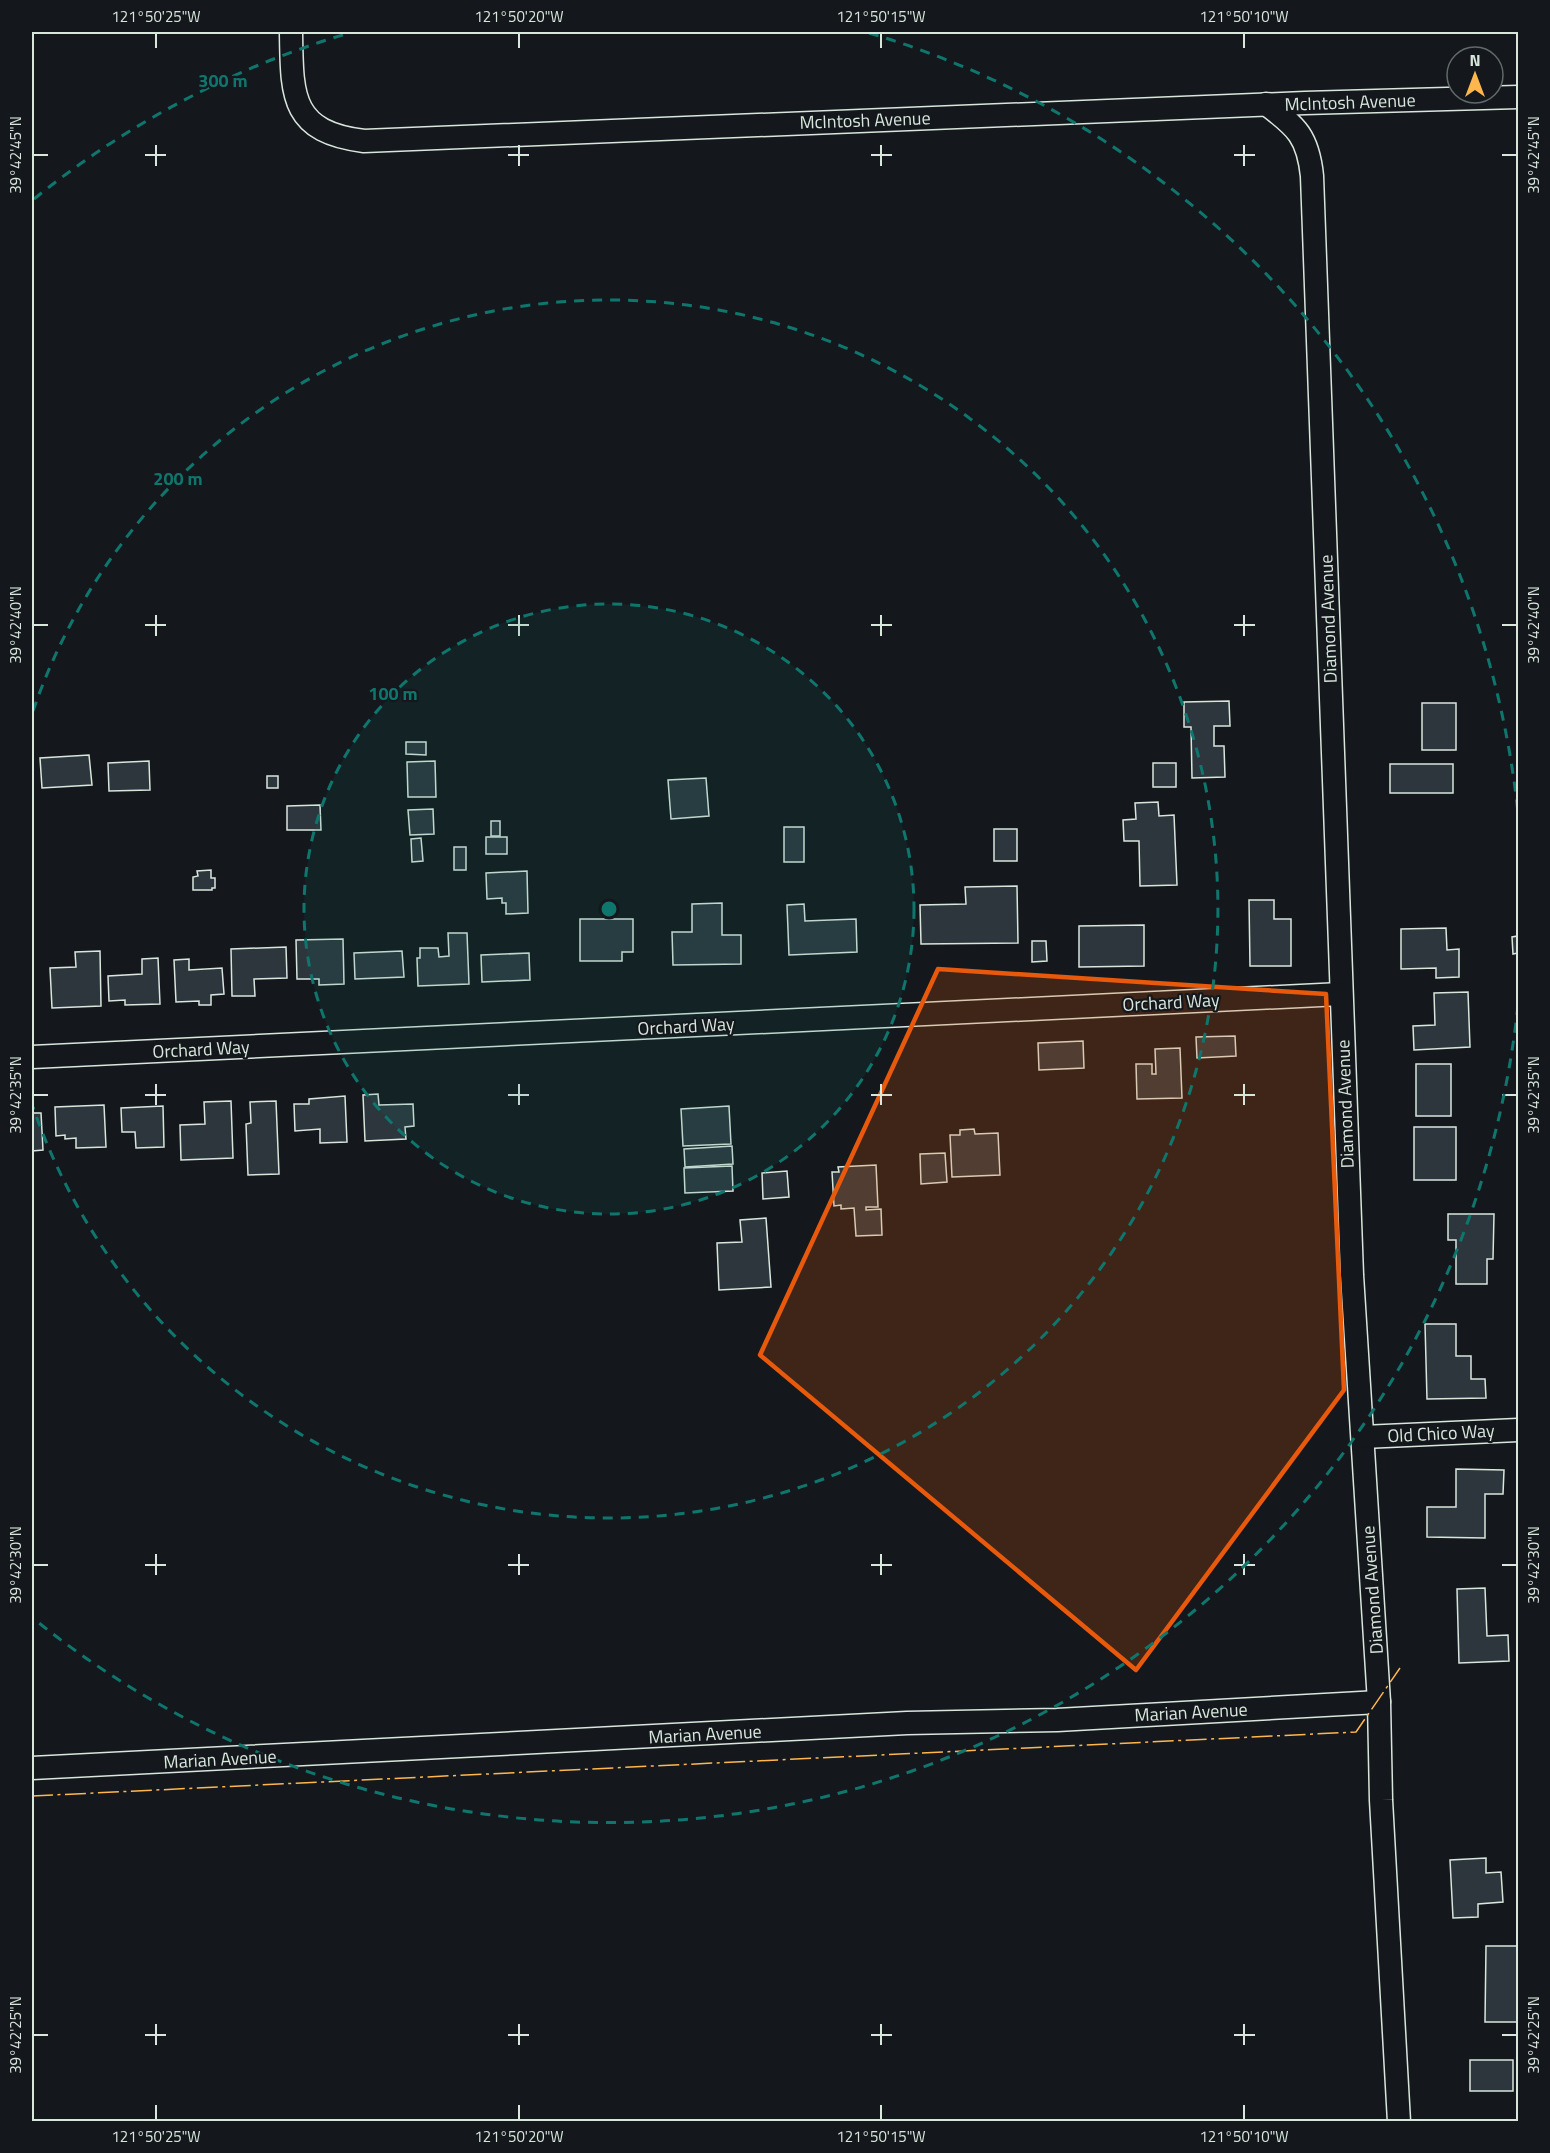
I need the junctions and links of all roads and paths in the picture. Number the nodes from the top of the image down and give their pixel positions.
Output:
1 (291, 32) edge
2 (1518, 97) edge
3 (1266, 104) junction
4 (1341, 994) junction
5 (32, 1057) edge
6 (1518, 1430) edge
7 (1363, 1437) junction
8 (1379, 1702) junction
9 (32, 1768) edge
10 (1399, 2121) edge

1 - 3 street, McIntosh Avenue
2 - 3 street, McIntosh Avenue
3 - 4 street, Diamond Avenue
4 - 5 street, Orchard Way
4 - 7 street, Diamond Avenue
6 - 7 street, Old Chico Way
7 - 8 street, Diamond Avenue
8 - 9 street, Marian Avenue
8 - 10 street, Diamond Avenue

